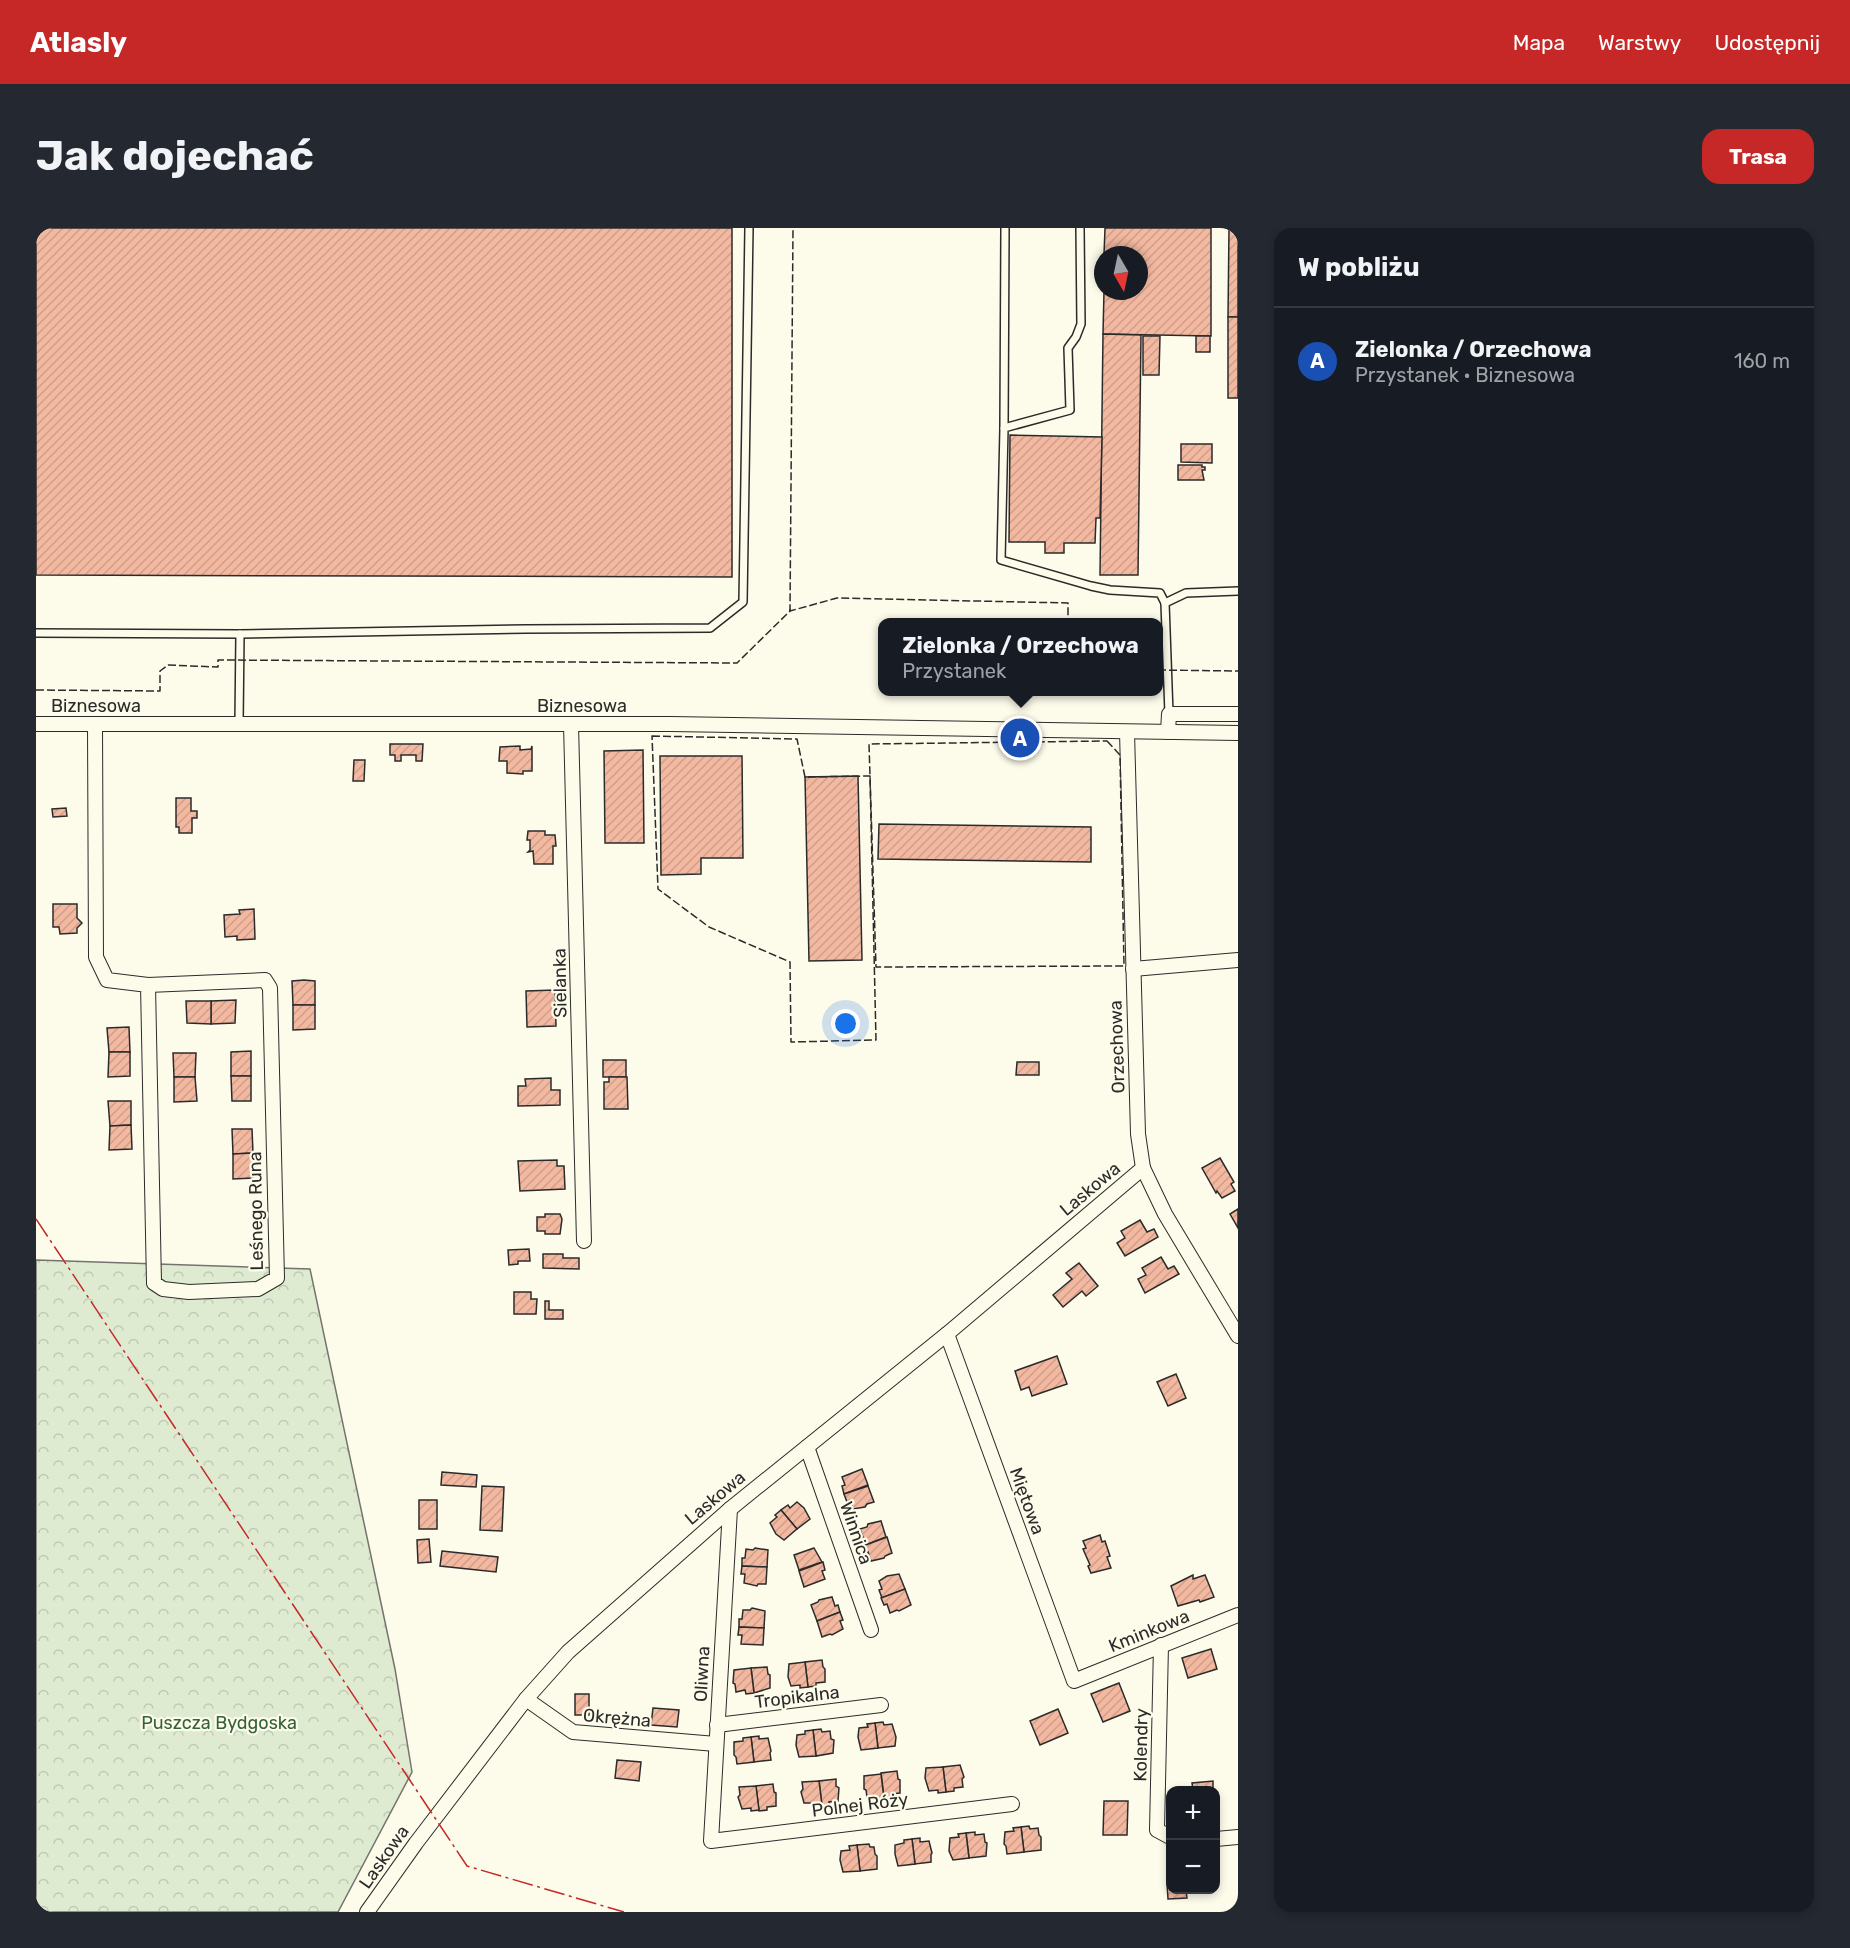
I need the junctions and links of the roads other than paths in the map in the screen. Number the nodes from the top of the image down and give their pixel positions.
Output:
1 (749, 228) edge
2 (1005, 228) edge
3 (1080, 228) edge
4 (1004, 428) junction
5 (1238, 591) edge
6 (1165, 603) junction
7 (36, 633) edge
8 (240, 634) junction
9 (1169, 714) junction
10 (1238, 714) edge
11 (239, 723) junction
12 (36, 724) edge
13 (571, 724) junction
14 (96, 725) junction
15 (1127, 732) junction
16 (1168, 732) junction
17 (1238, 733) edge
18 (1238, 960) edge
19 (1133, 969) junction
20 (148, 985) junction
21 (1143, 1168) junction
22 (584, 1241) dead end
23 (947, 1334) junction
24 (1238, 1336) edge
25 (807, 1447) junction
26 (730, 1509) junction
27 (1238, 1615) edge
28 (871, 1630) dead end
29 (1161, 1645) junction
30 (1074, 1681) joint
31 (526, 1700) junction
32 (881, 1705) dead end
33 (717, 1725) junction
34 (716, 1744) junction
35 (1012, 1804) dead end
36 (1166, 1835) edge
37 (1238, 1837) edge
38 (1220, 1839) edge
39 (711, 1841) joint
40 (367, 1912) edge

1 - 8 lane
2 - 4 lane
3 - 4 lane
4 - 6 lane
5 - 6 lane
6 - 9 lane
7 - 8 lane
8 - 11 lane
9 - 10 street
9 - 16 street
11 - 13 street, Biznesowa
11 - 14 street, Biznesowa
12 - 14 street, Biznesowa
13 - 15 street, Biznesowa
13 - 22 street, Sielanka
14 - 20 street, Leśnego Runa
15 - 16 street, Biznesowa
15 - 19 street, Orzechowa
16 - 17 street, Biznesowa
18 - 19 street
19 - 21 street, Orzechowa
20 - 20 street, Leśnego Runa
21 - 23 street, Laskowa
21 - 24 street, Orzechowa
23 - 25 street, Laskowa
23 - 30 street, Miętowa
25 - 26 street, Laskowa
25 - 28 street, Winnica
26 - 31 street, Laskowa
26 - 33 street, Oliwna
27 - 29 street, Kminkowa
29 - 30 street, Kminkowa
29 - 36 street, Kolendry
31 - 34 street, Okrężna
31 - 40 street, Laskowa
32 - 33 street, Tropikalna
33 - 34 street, Oliwna
34 - 39 street, Oliwna
35 - 39 street, Polnej Róży
37 - 38 street

